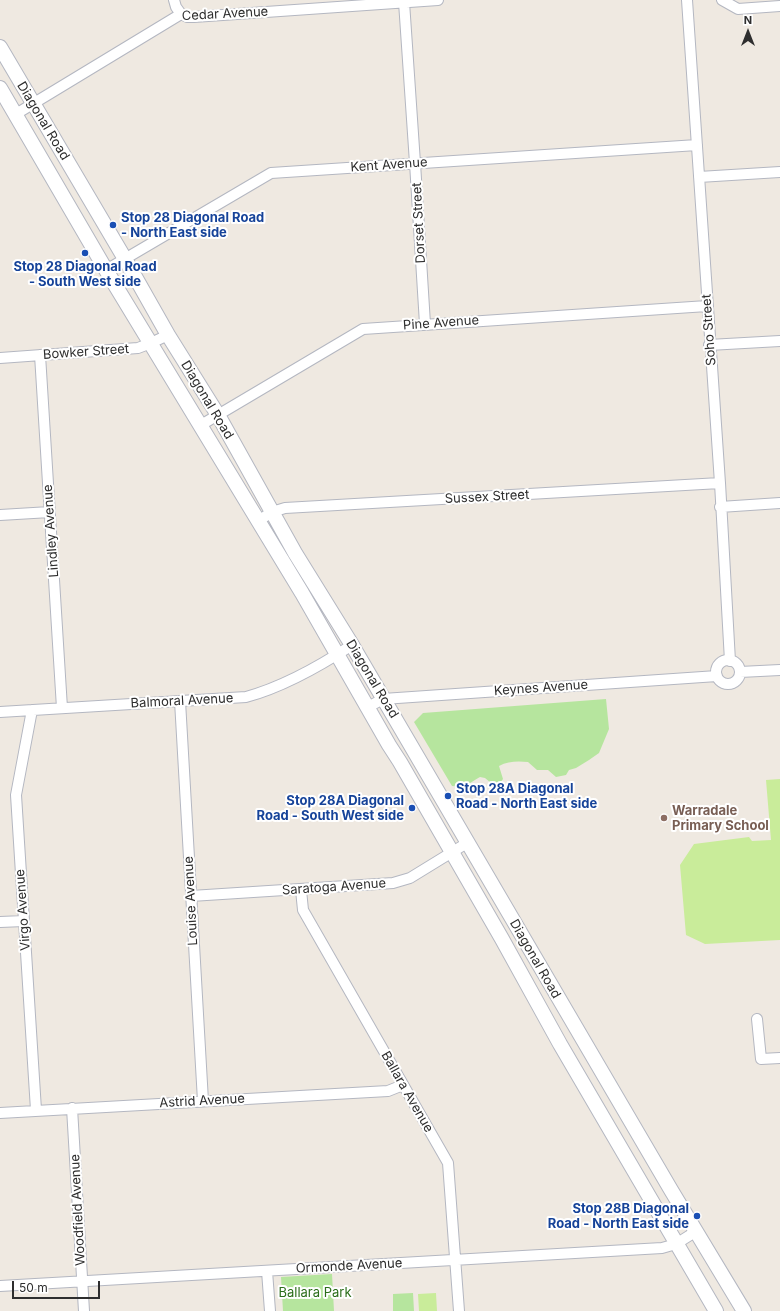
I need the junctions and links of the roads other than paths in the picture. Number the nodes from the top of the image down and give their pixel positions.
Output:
1 (174, 0) edge
2 (438, 0) edge
3 (687, 0) edge
4 (722, 0) edge
5 (404, 2) junction
6 (780, 6) edge
7 (181, 14) junction
8 (0, 47) edge
9 (0, 88) edge
10 (33, 104) junction
11 (16, 114) junction
12 (697, 145) junction
13 (415, 163) junction
14 (780, 172) edge
15 (699, 177) junction
16 (125, 259) junction
17 (106, 270) junction
18 (707, 306) junction
19 (425, 324) junction
20 (168, 335) junction
21 (780, 341) edge
22 (151, 343) junction
23 (709, 345) junction
24 (40, 355) junction
25 (0, 358) edge
26 (218, 415) junction
27 (201, 425) junction
28 (720, 483) junction
29 (780, 503) edge
30 (720, 507) junction
31 (50, 512) junction
32 (272, 512) junction
33 (0, 515) edge
34 (258, 521) junction
35 (352, 645) junction
36 (337, 655) junction
37 (730, 661) junction
38 (780, 670) edge
39 (740, 672) junction
40 (717, 676) junction
41 (384, 699) junction
42 (180, 701) junction
43 (368, 707) junction
44 (62, 708) junction
45 (32, 710) junction
46 (0, 712) edge
47 (467, 843) junction
48 (453, 853) junction
49 (301, 890) junction
50 (191, 896) junction
51 (24, 921) junction
52 (0, 922) edge
53 (757, 1019) dead end
54 (579, 1034) junction
55 (560, 1044) junction
56 (780, 1058) edge
57 (404, 1085) junction
58 (203, 1101) junction
59 (72, 1108) junction
60 (36, 1110) junction
61 (0, 1112) edge
62 (695, 1232) junction
63 (676, 1244) junction
64 (456, 1260) junction
65 (267, 1271) junction
66 (82, 1281) junction
67 (0, 1286) edge
68 (84, 1311) edge
69 (270, 1311) edge
70 (459, 1311) edge
71 (716, 1311) edge
72 (744, 1311) edge

1 - 7 street
2 - 5 street, Cedar Avenue
3 - 12 street, Soho Street
4 - 6 street
5 - 7 street, Cedar Avenue
5 - 13 street, Dorset Street
7 - 10 street, Cedar Avenue
8 - 10 main road, Diagonal Road
9 - 11 main road, Diagonal Road
10 - 11 street, Cedar Avenue
10 - 16 main road, Diagonal Road
11 - 17 main road, Diagonal Road
12 - 13 street, Kent Avenue
12 - 15 street, Soho Street
13 - 16 street, Kent Avenue
13 - 19 street, Dorset Street
14 - 15 street
15 - 18 street, Soho Street
16 - 17 street, Kent Avenue
16 - 20 main road, Diagonal Road
17 - 22 main road, Diagonal Road
18 - 19 street, Pine Avenue
18 - 23 street, Soho Street
19 - 26 street, Pine Avenue
20 - 22 street, Bowker Street
20 - 26 main road, Diagonal Road
21 - 23 street
22 - 24 street, Bowker Street
22 - 27 main road, Diagonal Road
23 - 28 street, Soho Street
24 - 25 street, Bowker Street
24 - 31 street, Lindley Avenue
26 - 27 street, Pine Avenue
26 - 32 main road, Diagonal Road
27 - 34 main road, Diagonal Road
28 - 30 street, Soho Street
28 - 32 street, Sussex Street
29 - 30 street
30 - 37 street, Soho Street
31 - 33 street
31 - 44 street, Lindley Avenue
32 - 34 street, Sussex Street
32 - 35 main road, Diagonal Road
34 - 36 main road, Diagonal Road
35 - 36 street, Balmoral Avenue
35 - 41 main road, Diagonal Road
36 - 42 street, Balmoral Avenue
36 - 43 main road, Diagonal Road
37 - 39 street
37 - 40 street
38 - 39 street
39 - 40 street
40 - 41 street, Keynes Avenue
41 - 43 street, Keynes Avenue
41 - 47 main road, Diagonal Road
42 - 44 street, Balmoral Avenue
42 - 50 street, Louise Avenue
43 - 48 main road, Diagonal Road
44 - 45 street, Balmoral Avenue
45 - 46 street, Balmoral Avenue
45 - 51 street, Virgo Avenue
47 - 48 street, Saratoga Avenue
47 - 54 main road, Diagonal Road
48 - 49 street, Saratoga Avenue
48 - 55 main road, Diagonal Road
49 - 50 street, Saratoga Avenue
49 - 57 street, Ballara Avenue
50 - 58 street, Louise Avenue
51 - 52 street
51 - 60 street, Virgo Avenue
53 - 56 street
54 - 55 main road
54 - 62 main road, Diagonal Road
55 - 63 main road, Diagonal Road
57 - 58 street, Astrid Avenue
57 - 64 street, Ballara Avenue
58 - 59 street, Astrid Avenue
59 - 60 street, Astrid Avenue
59 - 66 street, Woodfield Avenue
60 - 61 street, Astrid Avenue
62 - 63 street, Ormonde Avenue
62 - 72 main road, Diagonal Road
63 - 64 street, Ormonde Avenue
63 - 71 main road, Diagonal Road
64 - 65 street, Ormonde Avenue
64 - 70 street, Ballara Avenue
65 - 66 street, Ormonde Avenue
65 - 69 street
66 - 67 street, Ormonde Avenue
66 - 68 street, Woodfield Avenue

